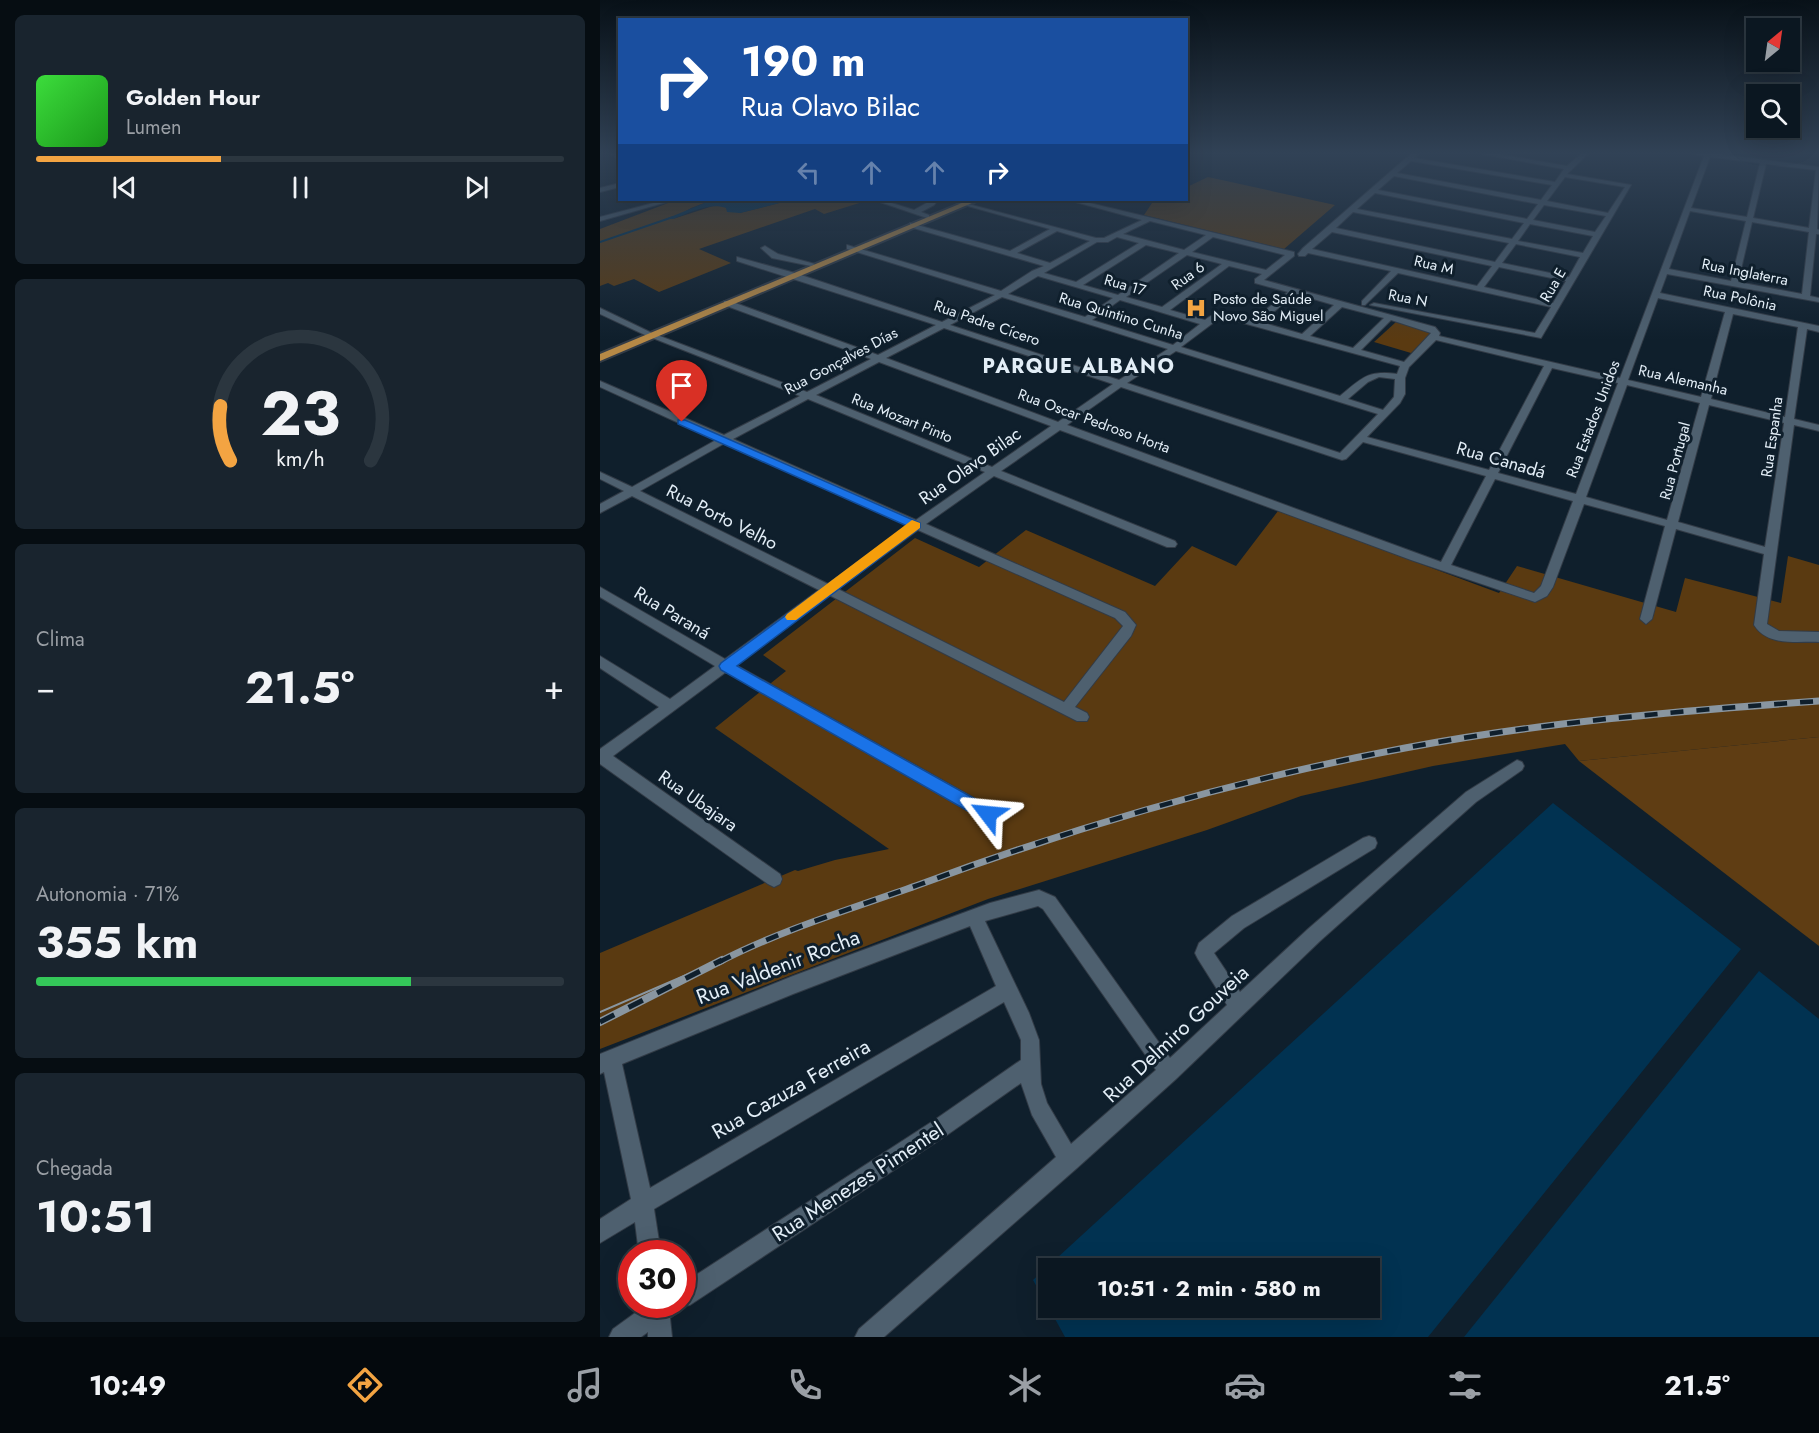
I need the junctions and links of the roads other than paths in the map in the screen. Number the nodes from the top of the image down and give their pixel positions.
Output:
1 (922, 214) edge
2 (931, 214) edge
3 (936, 214) edge
4 (1006, 214) edge
5 (1130, 214) edge
6 (1347, 214) edge
7 (1374, 214) edge
8 (1494, 214) edge
9 (1533, 214) edge
10 (1606, 214) edge
11 (1686, 214) edge
12 (1718, 214) edge
13 (1752, 214) edge
14 (1817, 214) edge
15 (1609, 215) joint
16 (927, 216) junction
17 (1149, 219) junction
18 (1750, 220) junction
19 (1528, 221) junction
20 (913, 225) junction
21 (1056, 229) junction
22 (1330, 229) junction
23 (1816, 231) edge
24 (1117, 235) junction
25 (1211, 235) junction
26 (1597, 235) junction
27 (1096, 240) junction
28 (1145, 242) junction
29 (1514, 242) junction
30 (765, 248) dead end
31 (853, 248) junction
32 (1306, 250) junction
33 (1186, 252) junction
34 (1010, 254) junction
35 (1585, 256) junction
36 (740, 259) dead end
37 (1228, 263) junction
38 (811, 264) junction
39 (1497, 264) junction
40 (1048, 265) junction
41 (1396, 270) junction
42 (1665, 271) junction
43 (1035, 273) junction
44 (790, 275) junction
45 (1270, 276) junction
46 (1572, 280) junction
47 (1734, 284) junction
48 (1077, 285) junction
49 (1479, 289) junction
50 (1293, 291) junction
51 (1002, 294) junction
52 (1656, 295) junction
53 (1119, 298) junction
54 (1806, 298) junction
55 (1819, 300) edge
56 (727, 303) junction
57 (1365, 303) junction
58 (1340, 304) junction
59 (1556, 306) junction
60 (600, 310) edge
61 (1164, 310) junction
62 (1730, 310) junction
63 (1389, 318) junction
64 (1086, 320) junction
65 (1207, 323) junction
66 (1255, 323) junction
67 (943, 324) junction
68 (1803, 325) junction
69 (1819, 328) edge
70 (650, 334) junction
71 (1435, 335) junction
72 (1305, 336) junction
73 (1538, 336) joint
74 (1176, 347) junction
75 (1355, 351) junction
76 (600, 356) edge
77 (876, 359) junction
78 (1549, 364) junction
79 (1406, 365) junction
80 (1400, 377) junction
81 (1623, 382) junction
82 (600, 384) edge
83 (1119, 384) junction
84 (809, 396) junction
85 (1342, 399) junction
86 (1706, 401) junction
87 (1384, 413) junction
88 (1790, 421) junction
89 (1060, 425) junction
90 (1819, 428) edge
91 (1360, 438) junction
92 (723, 440) junction
93 (993, 471) junction
94 (1492, 474) junction
95 (600, 475) edge
96 (631, 491) junction
97 (1579, 499) junction
98 (600, 509) edge
99 (1673, 525) junction
100 (915, 526) junction
101 (1171, 544) dead end
102 (1771, 552) junction
103 (1415, 557) joint
104 (1444, 567) junction
105 (827, 590) junction
106 (600, 591) edge
107 (1646, 619) dead end
108 (1819, 637) edge
109 (600, 661) edge
110 (726, 666) junction
111 (671, 707) junction
112 (1066, 709) junction
113 (1082, 717) dead end
114 (601, 756) edge
115 (1517, 766) dead end
116 (988, 814) dead end
117 (1369, 843) dead end
118 (774, 879) dead end
119 (975, 918) junction
120 (1007, 990) junction
121 (1239, 1007) junction
122 (606, 1062) edge
123 (1030, 1065) junction
124 (1169, 1072) junction
125 (1070, 1161) junction
126 (643, 1204) junction
127 (600, 1232) edge
128 (648, 1240) edge
129 (696, 1288) edge
130 (646, 1318) edge
131 (661, 1318) edge
132 (875, 1335) edge
133 (621, 1337) edge
134 (660, 1337) edge

1 - 16 street
2 - 16 main road
3 - 20 main road
4 - 21 street
5 - 17 street
6 - 22 street
7 - 29 street
8 - 19 street
9 - 19 street
10 - 15 street
11 - 42 street, Rua Estados Unidos
12 - 18 street
13 - 18 street
14 - 23 street
15 - 26 street, Rua E
16 - 31 main road
17 - 24 street
17 - 25 street
18 - 23 street
18 - 47 street
19 - 26 street
19 - 29 street
20 - 31 main road
20 - 34 street
21 - 27 street
21 - 34 street
22 - 32 street
22 - 39 street
23 - 54 street
24 - 27 street
24 - 28 street, Rua N
25 - 33 street
25 - 45 street
26 - 35 street, Rua E
27 - 40 street, Rua Gonçalves Días
28 - 33 street, Rua N
28 - 48 street
29 - 35 street
29 - 39 street
30 - 38 street
31 - 38 main road
31 - 44 main road
31 - 51 street, Rua Quintino Cunha
32 - 41 street, Rua M
32 - 45 street
33 - 37 street, Rua N
33 - 53 street
34 - 40 street
35 - 46 street, Rua E
36 - 44 street, Rua Padre Cícero
37 - 45 street, Rua N
37 - 61 street, Rua 6
38 - 44 main road
39 - 46 street
39 - 49 street
40 - 43 street, Rua Gonçalves Días
41 - 49 street, Rua M
41 - 57 street
42 - 47 street, Rua Inglaterra
42 - 52 street, Rua Estados Unidos
43 - 48 street, Rua 17
43 - 51 street, Rua Gonçalves Días
44 - 56 main road
44 - 67 street, Rua Padre Cícero
44 - 70 main road
45 - 50 street, Rua Alemanha
45 - 57 street, Rua N
46 - 59 street, Rua E
47 - 54 street, Rua Inglaterra
48 - 53 street, Rua 17
49 - 59 street, Rua M
50 - 58 street, Rua Alemanha
50 - 66 street
51 - 64 street, Rua Quintino Cunha
51 - 67 street, Rua Gonçalves Días
52 - 62 street, Rua Polônia
52 - 81 street, Rua Estados Unidos
53 - 61 street, Rua 17
53 - 64 street
54 - 55 street, Rua Inglaterra
56 - 70 main road
56 - 77 street, Rua Oscar Pedroso Horta
57 - 73 street, Rua N
58 - 63 street, Rua Alemanha
58 - 72 street
59 - 73 street, Rua E
60 - 70 street, Rua Mozart Pinto
61 - 65 street, Rua 17
62 - 68 street, Rua Polônia
62 - 86 street, Rua Portugal
63 - 71 street, Rua Alemanha
63 - 75 street
64 - 74 street, Rua Quintino Cunha
65 - 66 street, Rua Olavo Bilac
65 - 74 street, Rua Olavo Bilac
66 - 72 street
67 - 77 street, Rua Gonçalves Días
67 - 83 street, Rua Padre Cícero
68 - 69 street, Rua Polônia
68 - 88 street, Rua Espanha
70 - 76 main road
70 - 84 street, Rua Mozart Pinto
71 - 78 street, Rua Alemanha
71 - 79 street
72 - 75 street
74 - 83 street, Rua Olavo Bilac
74 - 85 street, Rua Quintino Cunha
75 - 79 street
77 - 84 street, Rua Gonçalves Días
77 - 89 street, Rua Oscar Pedroso Horta
78 - 81 street, Rua Alemanha
78 - 94 street
79 - 80 street
80 - 85 street
80 - 87 street
81 - 86 street, Rua Alemanha
81 - 97 street, Rua Estados Unidos
82 - 92 street
83 - 89 street, Rua Olavo Bilac
83 - 91 street, Rua Padre Cícero
84 - 92 street, Rua Gonçalves Días
84 - 93 street, Rua Mozart Pinto
85 - 87 street, Rua Quintino Cunha
86 - 88 street, Rua Alemanha
86 - 99 street, Rua Portugal
87 - 91 street
88 - 90 street, Rua Alemanha
88 - 102 street, Rua Espanha
89 - 93 street, Rua Olavo Bilac
89 - 103 street, Rua Oscar Pedroso Horta
91 - 94 street, Rua Canadá
92 - 96 street, Rua Gonçalves Días
92 - 100 street
93 - 100 street, Rua Olavo Bilac
93 - 101 street, Rua Mozart Pinto
94 - 97 street, Rua Canadá
94 - 104 street
95 - 96 street, Rua Porto Velho
96 - 98 street, Rua Gonçalves Días
96 - 105 street, Rua Porto Velho
97 - 99 street, Rua Canadá
97 - 104 street, Rua Estados Unidos
99 - 102 street, Rua Canadá
99 - 107 street, Rua Portugal
100 - 105 street, Rua Olavo Bilac
100 - 112 street
102 - 108 street, Rua Espanha
103 - 104 street, Rua Estados Unidos
105 - 110 street, Rua Olavo Bilac
105 - 112 street, Rua Porto Velho
106 - 110 street, Rua Paraná
109 - 111 street
110 - 111 street, Rua Olavo Bilac
110 - 116 street, Rua Paraná
111 - 114 street, Rua Olavo Bilac
112 - 113 street, Rua Porto Velho
114 - 118 street, Rua Ubajara
115 - 121 street, Rua Delmiro Gouveia
117 - 121 street
119 - 120 street
119 - 122 street, Rua Valdenir Rocha
119 - 124 street, Rua Valdenir Rocha
120 - 123 street
120 - 126 street, Rua Cazuza Ferreira
121 - 124 street, Rua Delmiro Gouveia
122 - 126 street
123 - 125 street
123 - 129 street, Rua Menezes Pimentel
124 - 125 street, Rua Delmiro Gouveia
125 - 132 street, Rua Delmiro Gouveia
126 - 127 street, Rua Cazuza Ferreira
126 - 128 street
130 - 133 street
131 - 134 street

